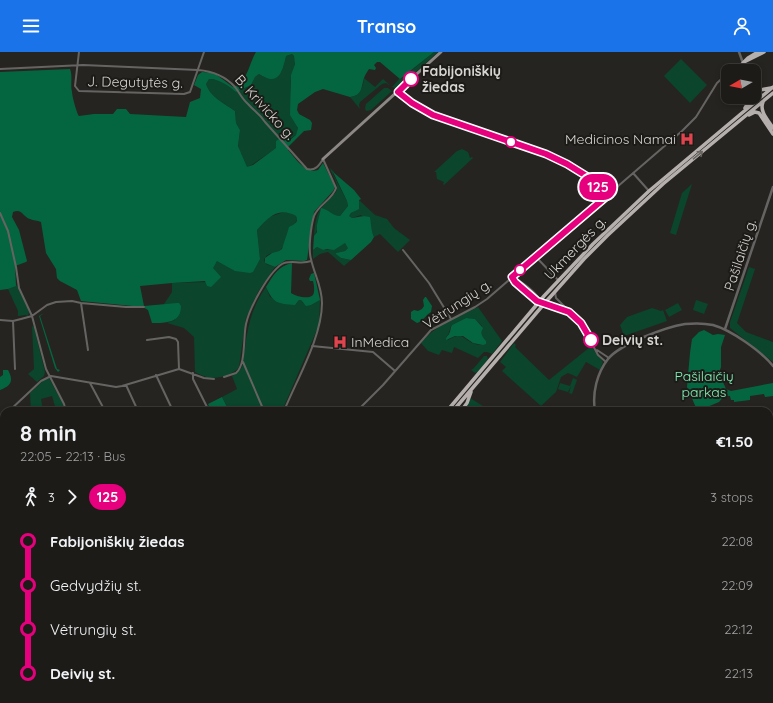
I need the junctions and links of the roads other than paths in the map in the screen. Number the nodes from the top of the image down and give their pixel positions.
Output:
1 (79, 52) edge
2 (204, 52) edge
3 (441, 52) edge
4 (739, 52) edge
5 (758, 52) edge
6 (764, 52) edge
7 (743, 63) junction
8 (76, 65) junction
9 (0, 69) edge
10 (198, 70) junction
11 (721, 79) edge
12 (773, 87) edge
13 (761, 90) edge
14 (398, 92) junction
15 (773, 93) edge
16 (763, 101) junction
17 (747, 104) edge
18 (741, 113) junction
19 (743, 118) junction
20 (773, 128) edge
21 (773, 134) edge
22 (323, 159) junction
23 (633, 173) junction
24 (773, 187) edge
25 (649, 191) junction
26 (607, 196) junction
27 (635, 207) junction
28 (0, 213) edge
29 (403, 250) dead end
30 (536, 257) junction
31 (311, 261) junction
32 (512, 277) junction
33 (558, 280) junction
34 (558, 288) junction
35 (81, 303) junction
36 (542, 303) junction
37 (144, 307) dead end
38 (569, 312) junction
39 (32, 316) junction
40 (451, 319) junction
41 (0, 320) edge
42 (14, 321) junction
43 (725, 329) junction
44 (147, 340) dead end
45 (312, 346) junction
46 (596, 349) junction
47 (88, 350) dead end
48 (609, 358) junction
49 (243, 362) junction
50 (606, 362) junction
51 (773, 366) edge
52 (15, 369) dead end
53 (179, 369) junction
54 (395, 371) junction
55 (193, 373) junction
56 (156, 375) junction
57 (50, 376) junction
58 (224, 377) dead end
59 (214, 379) dead end
60 (90, 383) junction
61 (126, 385) junction
62 (473, 388) junction
63 (13, 407) edge
64 (64, 407) edge
65 (103, 407) edge
66 (136, 407) edge
67 (171, 407) edge
68 (207, 407) edge
69 (262, 407) edge
70 (286, 407) edge
71 (361, 407) edge
72 (451, 407) edge
73 (457, 407) edge
74 (464, 407) edge
75 (595, 407) edge

1 - 8 street
2 - 10 street
3 - 14 main road
4 - 7 street
5 - 7 highway
6 - 7 highway
8 - 9 street, B. Krivicko g.
8 - 10 street, B. Krivicko g.
8 - 10 street, J. Degutytės g.
10 - 22 street, B. Krivicko g.
11 - 23 street, Vėtrungių g.
12 - 13 highway
12 - 18 highway, Ukmergės g.
14 - 22 main road
14 - 26 main road
15 - 16 highway, Ukmergės g.
16 - 19 highway, Ukmergės g.
16 - 20 highway
17 - 18 highway
18 - 25 highway, Ukmergės g.
19 - 21 highway
27 -> 19 highway, Ukmergės g.
22 - 31 street
23 - 25 street
23 - 26 street, Vėtrungių g.
24 - 43 street, Pašilaičių g.
25 - 27 highway, Ukmergės g.
26 - 30 street, Vėtrungių g.
27 - 33 highway, Ukmergės g.
27 - 34 highway, Ukmergės g.
28 - 39 street
29 - 40 street
30 - 32 street, Vėtrungių g.
30 - 33 street
31 - 45 street
31 - 49 street
32 - 36 street
32 - 40 street, Vėtrungių g.
33 - 36 highway, Ukmergės g.
34 - 36 highway, Ukmergės g.
34 - 38 street
35 - 37 street
35 - 39 street
35 - 47 street
36 - 38 street
36 - 62 highway, Ukmergės g.
36 - 72 highway, Ukmergės g.
38 - 46 street
39 - 42 street
39 - 57 street
40 - 54 street, Vėtrungių g.
41 - 42 street
42 - 52 street
43 - 48 street
43 - 51 street
44 - 53 street
45 - 54 street
45 - 70 street
46 - 48 street
46 - 50 street
48 - 50 street
49 - 58 street
49 - 69 street
50 - 75 street
53 - 55 street
53 - 56 street
54 - 71 street, Vėtrungių g.
55 - 59 street
55 - 68 street
56 - 61 street
56 - 67 street
57 - 60 street
57 - 63 street
57 - 64 street
60 - 61 street
60 - 65 street
61 - 66 street
62 - 73 highway, Ukmergės g.
62 - 74 highway

